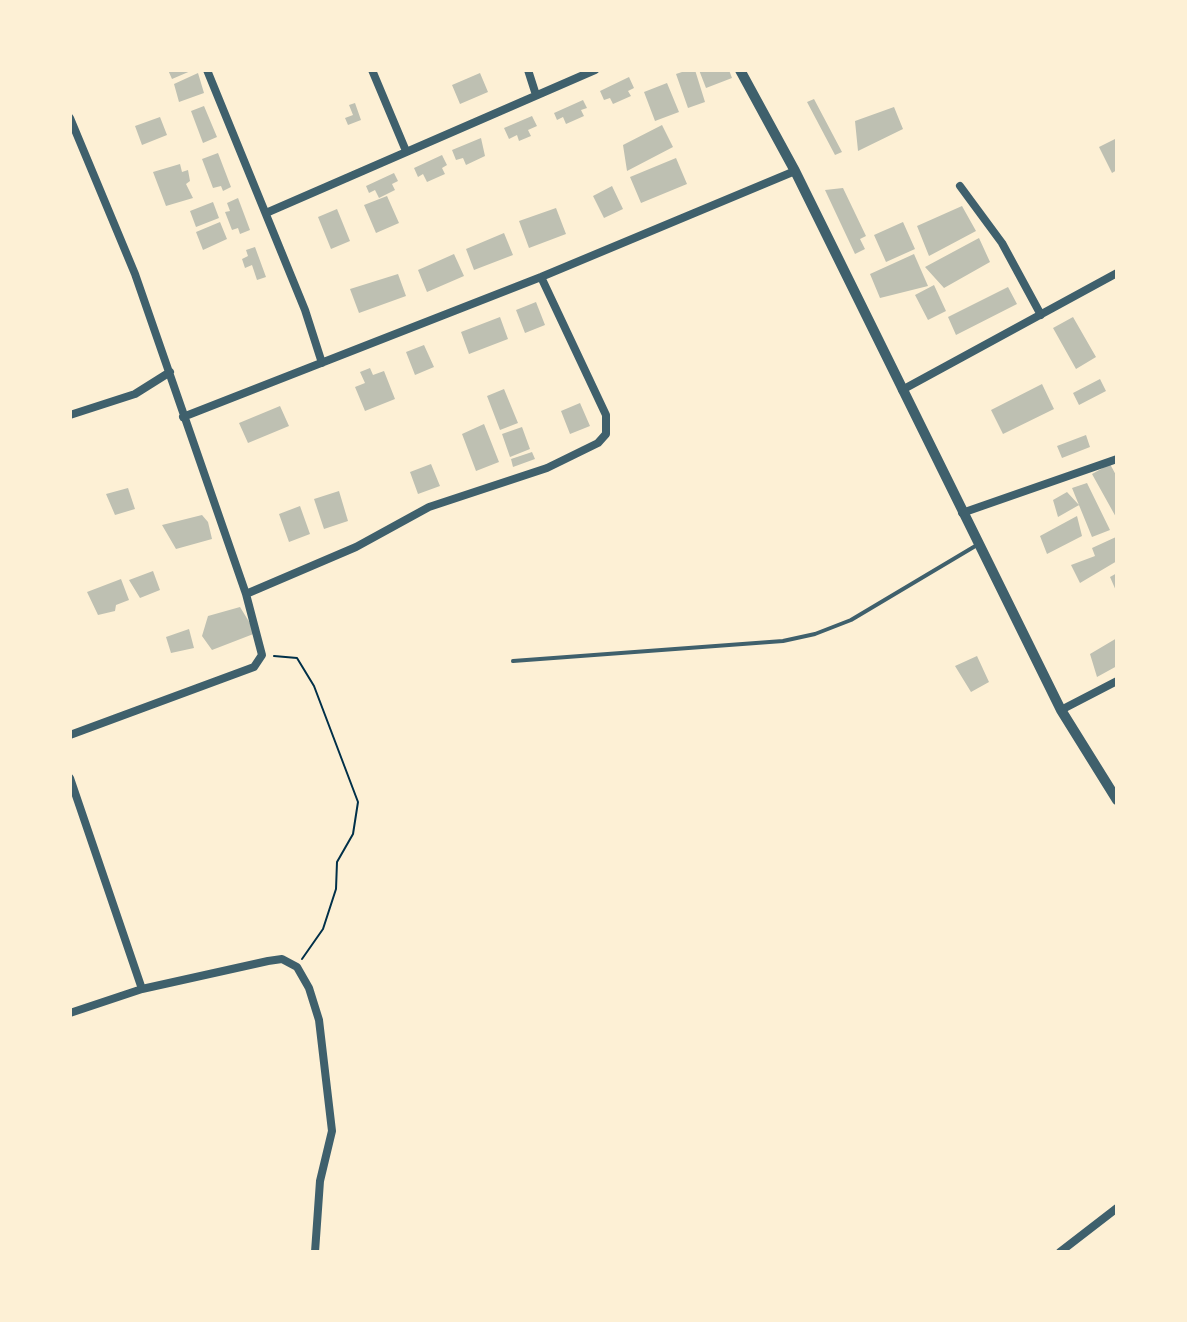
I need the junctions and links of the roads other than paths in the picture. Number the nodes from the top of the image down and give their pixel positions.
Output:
1 (207, 70) edge
2 (372, 70) edge
3 (528, 70) edge
4 (595, 70) edge
5 (740, 70) edge
6 (536, 95) junction
7 (70, 118) edge
8 (406, 151) junction
9 (795, 171) junction
10 (960, 186) dead end
11 (266, 213) junction
12 (1117, 273) edge
13 (541, 277) junction
14 (1041, 315) junction
15 (322, 363) junction
16 (170, 372) junction
17 (902, 390) junction
18 (70, 415) edge
19 (183, 417) junction
20 (1117, 459) edge
21 (962, 513) junction
22 (977, 545) junction
23 (246, 594) junction
24 (513, 661) dead end
25 (1117, 681) edge
26 (1061, 710) junction
27 (70, 735) edge
28 (70, 778) edge
29 (1117, 800) edge
30 (142, 989) junction
31 (70, 1013) edge
32 (1117, 1208) edge
33 (315, 1252) edge
34 (1060, 1252) edge

1 - 11 street
2 - 8 street
3 - 6 street
4 - 6 street
5 - 9 street
6 - 8 street
7 - 16 street
8 - 11 street
9 - 13 street
9 - 17 street
10 - 14 street
11 - 15 street
12 - 14 street
13 - 15 street
13 - 23 street
14 - 17 street
15 - 19 street
16 - 18 street
16 - 19 street
17 - 21 street
19 - 23 street
20 - 21 street
21 - 22 street
22 - 24 lane
22 - 26 street
23 - 27 street
25 - 26 street
26 - 29 street
28 - 30 street
30 - 31 street
30 - 33 street
32 - 34 street

